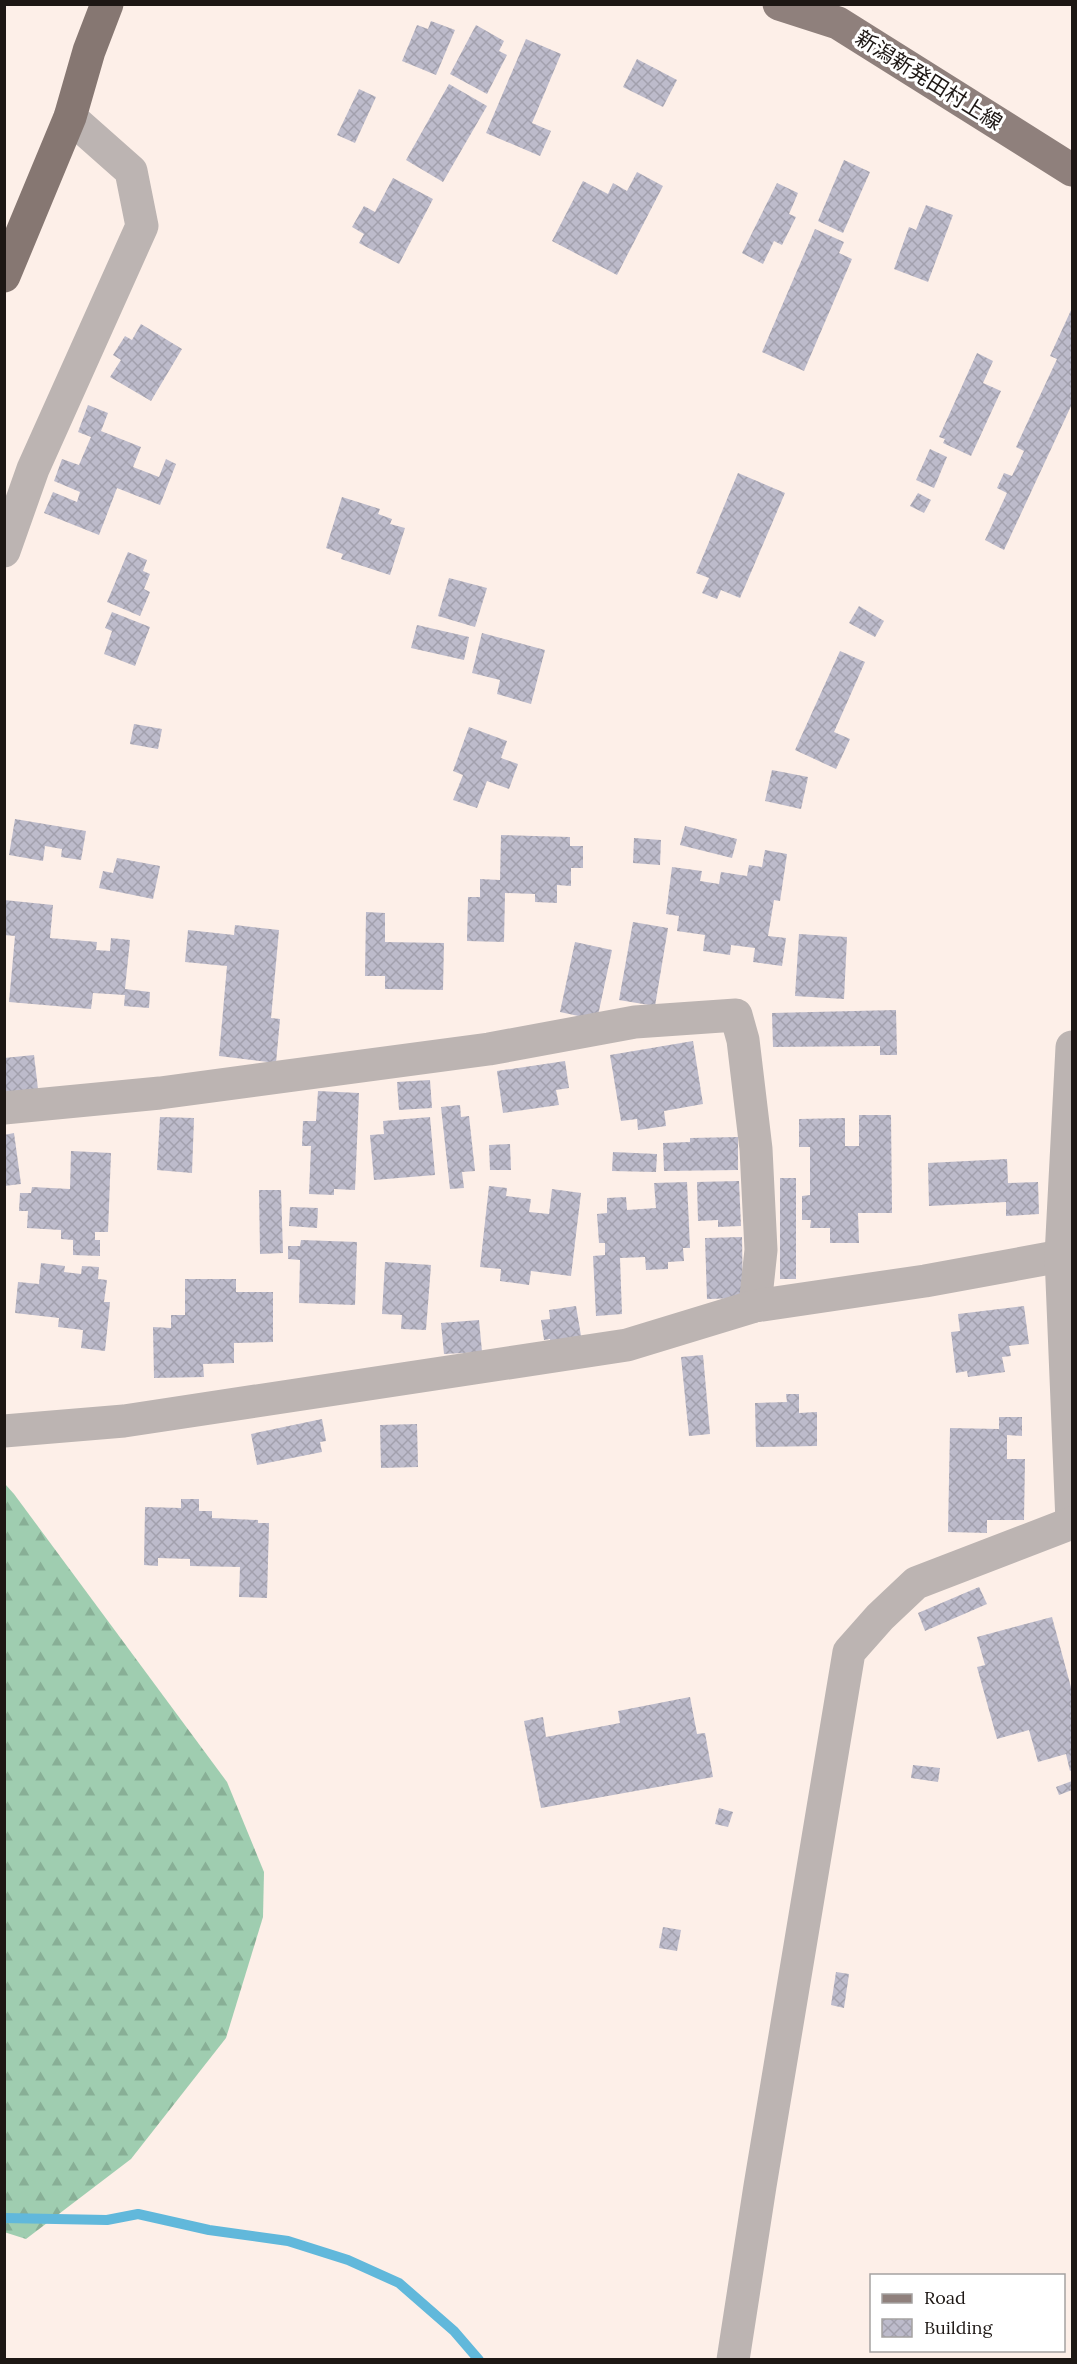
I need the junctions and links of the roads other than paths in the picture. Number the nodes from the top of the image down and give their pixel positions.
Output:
1 (90, 4) edge
2 (108, 4) edge
3 (779, 4) edge
4 (89, 51) junction
5 (70, 117) junction
6 (1072, 170) edge
7 (4, 276) edge
8 (4, 551) edge
9 (1072, 1047) edge
10 (4, 1108) edge
11 (1061, 1256) junction
12 (755, 1306) junction
13 (4, 1431) edge
14 (1072, 1522) edge
15 (733, 2360) edge

1 - 4 highway
2 - 4 highway
3 - 6 main road, 新潟新発田村上線
4 - 5 highway
5 - 7 highway
5 - 8 street
9 - 11 street
10 - 12 street
11 - 12 street
11 - 14 street
12 - 13 street
14 - 15 street

